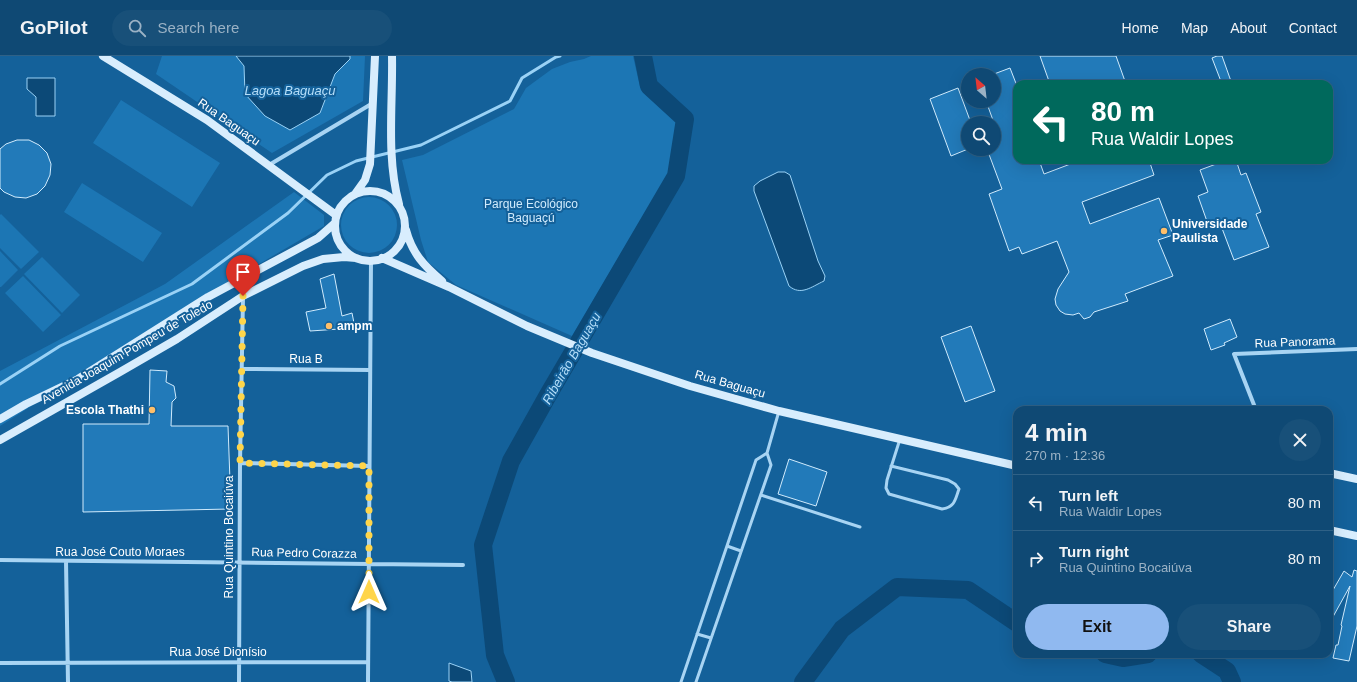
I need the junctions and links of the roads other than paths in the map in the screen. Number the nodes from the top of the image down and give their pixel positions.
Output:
1 (375, 56) edge
2 (392, 56) edge
3 (105, 57) edge
4 (373, 103) junction
5 (269, 165) junction
6 (355, 194) junction
7 (399, 205) junction
8 (336, 219) junction
9 (405, 227) junction
10 (356, 258) junction
11 (382, 258) junction
12 (371, 260) junction
13 (449, 287) junction
14 (243, 296) junction
15 (1357, 350) edge
16 (242, 369) junction
17 (370, 370) junction
18 (1254, 406) edge
19 (779, 411) junction
20 (0, 419) edge
21 (900, 438) junction
22 (0, 440) edge
23 (767, 453) junction
24 (240, 463) junction
25 (1013, 465) edge
26 (369, 466) junction
27 (891, 466) junction
28 (1333, 474) edge
29 (1357, 479) edge
30 (761, 495) junction
31 (860, 528) dead end
32 (1333, 531) edge
33 (1357, 536) edge
34 (727, 546) junction
35 (741, 551) junction
36 (0, 560) edge
37 (66, 561) junction
38 (239, 562) junction
39 (369, 564) junction
40 (463, 565) dead end
41 (698, 634) junction
42 (711, 638) junction
43 (239, 662) junction
44 (368, 662) junction
45 (0, 663) edge
46 (68, 663) junction
47 (68, 682) edge
48 (239, 682) edge
49 (368, 682) edge
50 (681, 682) edge
51 (696, 682) edge

1 - 4 main road
2 - 7 main road
3 - 5 main road, Rua Baguaçu
4 - 5 street
4 - 6 main road
5 - 8 main road, Rua Baguaçu
6 - 7 main road
6 - 8 main road
7 - 9 main road
8 - 10 main road
8 - 20 main road, Avenida Joaquim Pompeu de Toledo
9 - 11 main road
9 - 13 main road
10 - 12 main road
10 - 14 main road, Avenida Joaquim Pompeu de Toledo
11 - 12 main road
11 - 13 main road
12 - 17 street
13 - 19 main road, Rua Baguaçu
14 - 16 street, Rua Quintino Bocaiúva
14 - 22 main road, Avenida Joaquim Pompeu de Toledo
15 - 18 street, Rua Panorama
16 - 17 street, Rua B
16 - 24 street, Rua Quintino Bocaiúva
17 - 26 street
19 - 21 main road, Rua Baguaçu
19 - 23 lane
21 - 25 main road, Rua Baguaçu
21 - 27 lane
23 - 30 lane
23 - 34 lane
24 - 26 street
24 - 38 street, Rua Quintino Bocaiúva
26 - 39 street
27 - 27 lane
28 - 29 main road
30 - 31 lane
30 - 35 lane
32 - 33 main road
34 - 35 lane
34 - 41 lane
35 - 42 lane
36 - 37 street, Rua José Couto Moraes
37 - 38 street, Rua José Couto Moraes
37 - 46 street
38 - 39 street, Rua Pedro Corazza
38 - 43 street, Rua Quintino Bocaiúva
39 - 40 street, Rua Pedro Corazza
39 - 44 street
41 - 42 lane
41 - 50 lane
42 - 51 lane
43 - 44 street, Rua José Dionísio
43 - 46 street, Rua José Dionísio
43 - 48 street, Rua Quintino Bocaiúva
44 - 49 street
45 - 46 street, Rua José Dionísio
46 - 47 street

